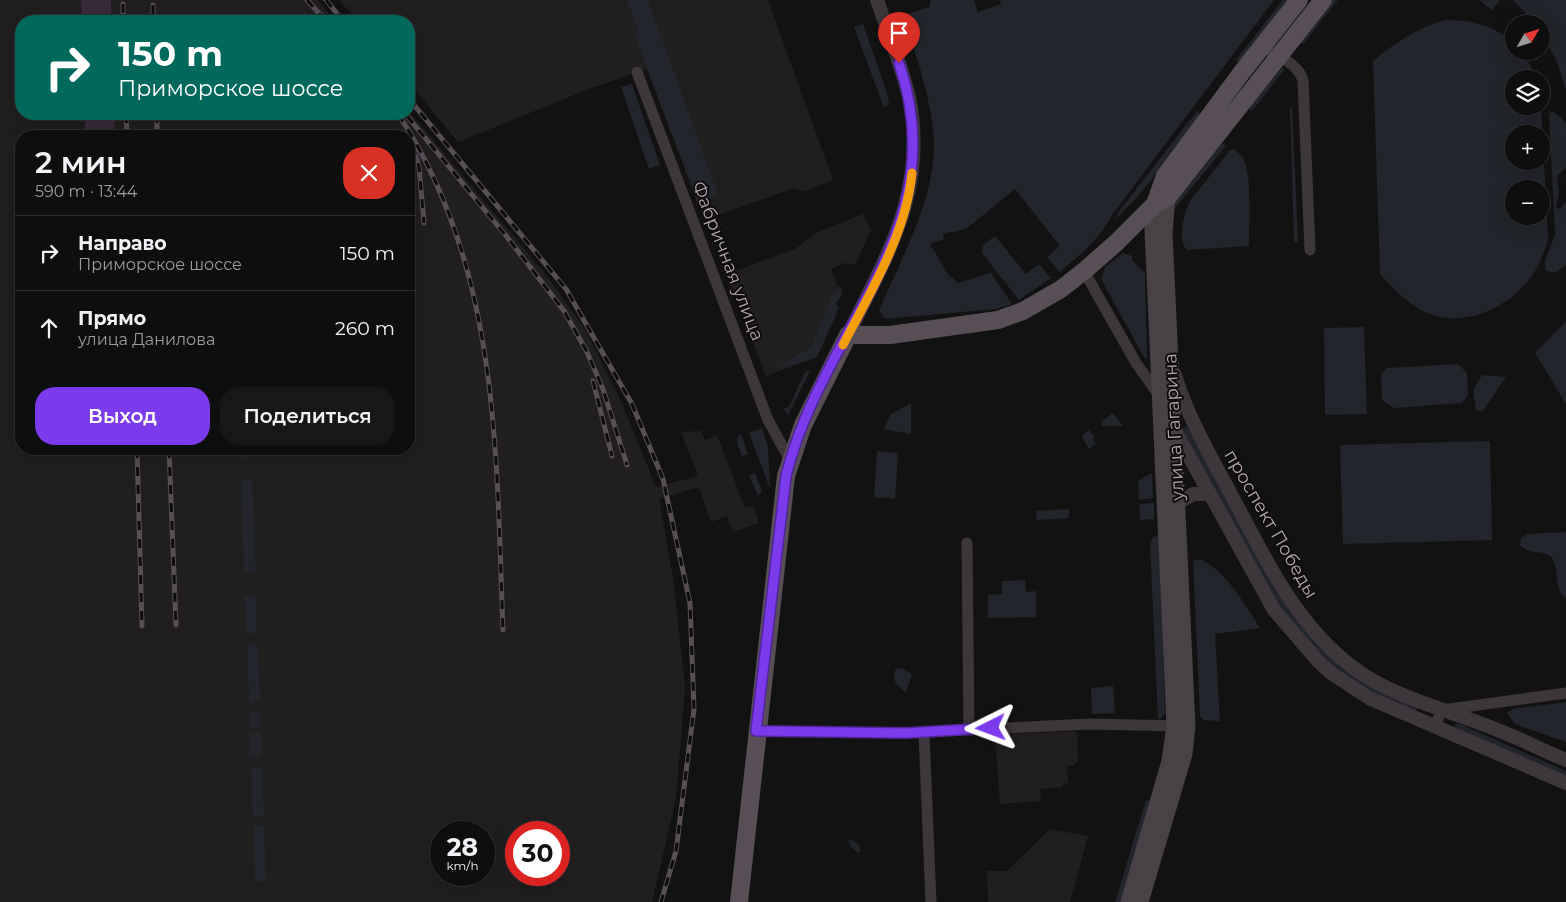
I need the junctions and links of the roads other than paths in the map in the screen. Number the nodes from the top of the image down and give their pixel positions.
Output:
1 (877, 0) edge
2 (1299, 0) edge
3 (1323, 0) edge
4 (1263, 46) junction
5 (1278, 57) junction
6 (637, 72) dead end
7 (1161, 201) junction
8 (1310, 250) dead end
9 (1084, 271) junction
10 (848, 335) junction
11 (1171, 364) junction
12 (1159, 395) junction
13 (1194, 424) junction
14 (1175, 430) junction
15 (1161, 440) junction
16 (790, 460) junction
17 (1210, 494) junction
18 (1178, 503) junction
19 (967, 543) dead end
20 (1566, 693) edge
21 (1442, 710) junction
22 (1181, 726) junction
23 (1434, 728) junction
24 (969, 730) junction
25 (756, 731) junction
26 (924, 732) junction
27 (1566, 760) edge
28 (1566, 784) edge
29 (739, 902) edge
30 (931, 902) edge
31 (1128, 902) edge
32 (1141, 902) edge

1 - 10 street
2 - 4 main road, улица Гагарина
3 - 5 main road
4 - 5 street
4 - 7 main road, улица Гагарина
5 - 7 main road
5 - 8 street
6 - 16 street, Фабричная улица
7 - 9 main road
7 - 11 main road, улица Гагарина
7 - 12 main road, улица Гагарина
9 - 10 main road
9 - 12 street
10 - 16 main road
11 - 13 street, проспект Победы
11 - 14 main road, улица Гагарина
12 - 14 street
12 - 15 main road, улица Гагарина
13 - 14 street
13 - 21 street, проспект Победы
14 - 15 street
14 - 17 street
14 - 18 main road, улица Гагарина
15 - 22 main road, улица Гагарина
16 - 25 main road
17 - 18 street
17 - 23 street
18 - 22 main road, улица Гагарина
19 - 24 street
20 - 21 street
21 - 23 street
21 - 27 street, проспект Победы
22 - 24 street
22 - 31 main road, улица Гагарина
22 - 32 main road, улица Гагарина
23 - 28 street
24 - 26 street
25 - 26 street
25 - 29 main road
26 - 30 street

